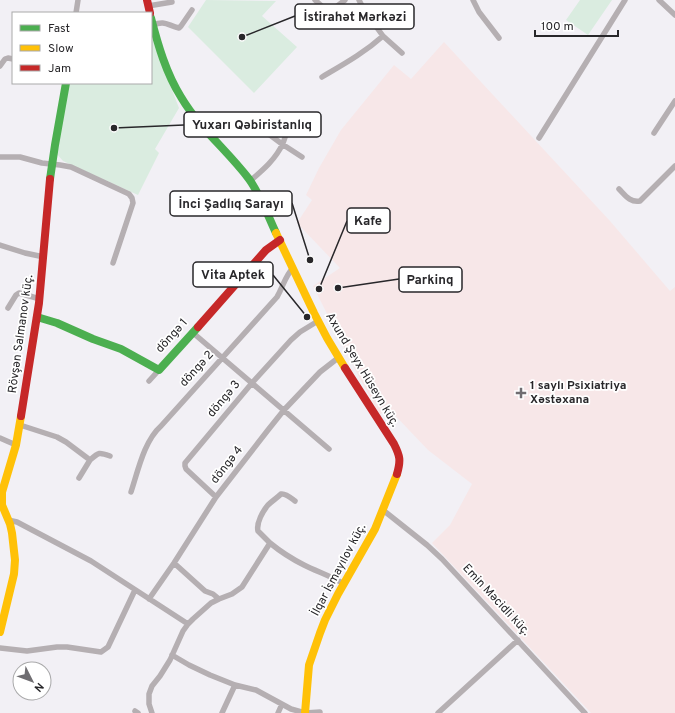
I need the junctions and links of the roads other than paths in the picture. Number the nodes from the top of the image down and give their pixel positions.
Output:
1 (78, 0) edge
2 (315, 0) edge
3 (345, 0) edge
4 (359, 0) edge
5 (474, 0) edge
6 (625, 0) edge
7 (659, 0) edge
8 (172, 2) dead end
9 (148, 6) edge
10 (192, 10) dead end
11 (76, 12) edge
12 (328, 14) junction
13 (675, 16) edge
14 (152, 21) edge
15 (332, 24) dead end
16 (383, 36) junction
17 (499, 38) dead end
18 (402, 53) dead end
19 (12, 59) edge
20 (0, 66) edge
21 (322, 77) dead end
22 (66, 84) edge
23 (675, 101) edge
24 (289, 125) dead end
25 (262, 129) dead end
26 (654, 132) dead end
27 (538, 138) dead end
28 (282, 144) junction
29 (0, 157) edge
30 (302, 157) dead end
31 (51, 163) junction
32 (675, 166) edge
33 (250, 181) junction
34 (619, 189) dead end
35 (280, 240) junction
36 (0, 245) edge
37 (44, 257) junction
38 (113, 263) dead end
39 (293, 268) junction
40 (40, 299) junction
41 (8, 308) dead end
42 (37, 317) junction
43 (318, 321) junction
44 (192, 332) junction
45 (222, 357) junction
46 (338, 358) junction
47 (158, 370) junction
48 (149, 381) dead end
49 (252, 383) junction
50 (284, 410) junction
51 (20, 425) junction
52 (0, 438) edge
53 (16, 445) junction
54 (328, 449) dead end
55 (110, 456) dead end
56 (90, 460) junction
57 (79, 478) dead end
58 (131, 492) dead end
59 (216, 496) junction
60 (295, 501) dead end
61 (1, 503) edge
62 (383, 510) junction
63 (8, 520) junction
64 (270, 543) junction
65 (174, 563) junction
66 (344, 584) junction
67 (135, 590) junction
68 (150, 598) junction
69 (219, 599) junction
70 (188, 624) junction
71 (0, 632) edge
72 (518, 640) junction
73 (0, 648) edge
74 (172, 655) junction
75 (235, 685) junction
76 (282, 704) junction
77 (320, 712) edge
78 (152, 713) edge
79 (222, 713) edge
80 (278, 713) edge
81 (305, 713) edge
82 (438, 713) edge
83 (585, 713) edge

1 - 11 street
2 - 12 street
3 - 12 street
4 - 16 street
5 - 17 street
6 - 27 street
7 - 13 street
8 - 9 street
10 - 14 street
12 - 15 street
14 - 33 street, Axund Şeyx Hüseyn küç.
16 - 18 street
16 - 21 street
19 - 20 street
22 - 31 street, Rövşən Salmanov küç.
23 - 26 street
24 - 28 street
25 - 28 street
28 - 30 street
28 - 33 street
29 - 31 street
31 - 37 street, Rövşən Salmanov küç.
31 - 38 street
32 - 34 street
33 - 35 street, Axund Şeyx Hüseyn küç.
35 - 39 street, Axund Şeyx Hüseyn küç.
35 - 44 street, döngə 1
36 - 37 street
37 - 40 street, Rövşən Salmanov küç.
39 - 43 street, Axund Şeyx Hüseyn küç.
39 - 45 street, döngə 2
40 - 41 street
40 - 42 street, Rövşən Salmanov küç.
42 - 47 street, döngə 1
42 - 51 street, Rövşən Salmanov küç.
43 - 46 street, Axund Şeyx Hüseyn küç.
43 - 49 street, döngə 3
44 - 45 street
44 - 47 street, döngə 1
45 - 49 street
45 - 58 street, döngə 2
46 - 50 street, döngə 4
46 - 62 street, Axund Şeyx Hüseyn küç.
47 - 48 street
49 - 50 street
49 - 59 street, döngə 3
50 - 54 street
50 - 59 street, döngə 4
51 - 53 street, Rövşən Salmanov küç.
51 - 56 street
52 - 53 street
53 - 61 street, Rövşən Salmanov küç.
55 - 56 street
56 - 57 street
59 - 65 street, döngə 4
60 - 64 street
61 - 63 street, Rövşən Salmanov küç.
62 - 66 street, İlqar İsmayılov küç.
62 - 72 street, Emin Məcidli küç.
63 - 67 street
63 - 71 street, Rövşən Salmanov küç.
64 - 66 street
64 - 69 street
65 - 68 street, döngə 4
65 - 69 street
66 - 81 street, İlqar İsmayılov küç.
67 - 68 street
67 - 73 street
68 - 70 street
69 - 70 street
70 - 74 street
72 - 82 street
72 - 83 street, Emin Məcidli küç.
74 - 75 street
74 - 78 street
75 - 76 street
75 - 79 street
76 - 80 street
76 - 81 street
77 - 81 street

